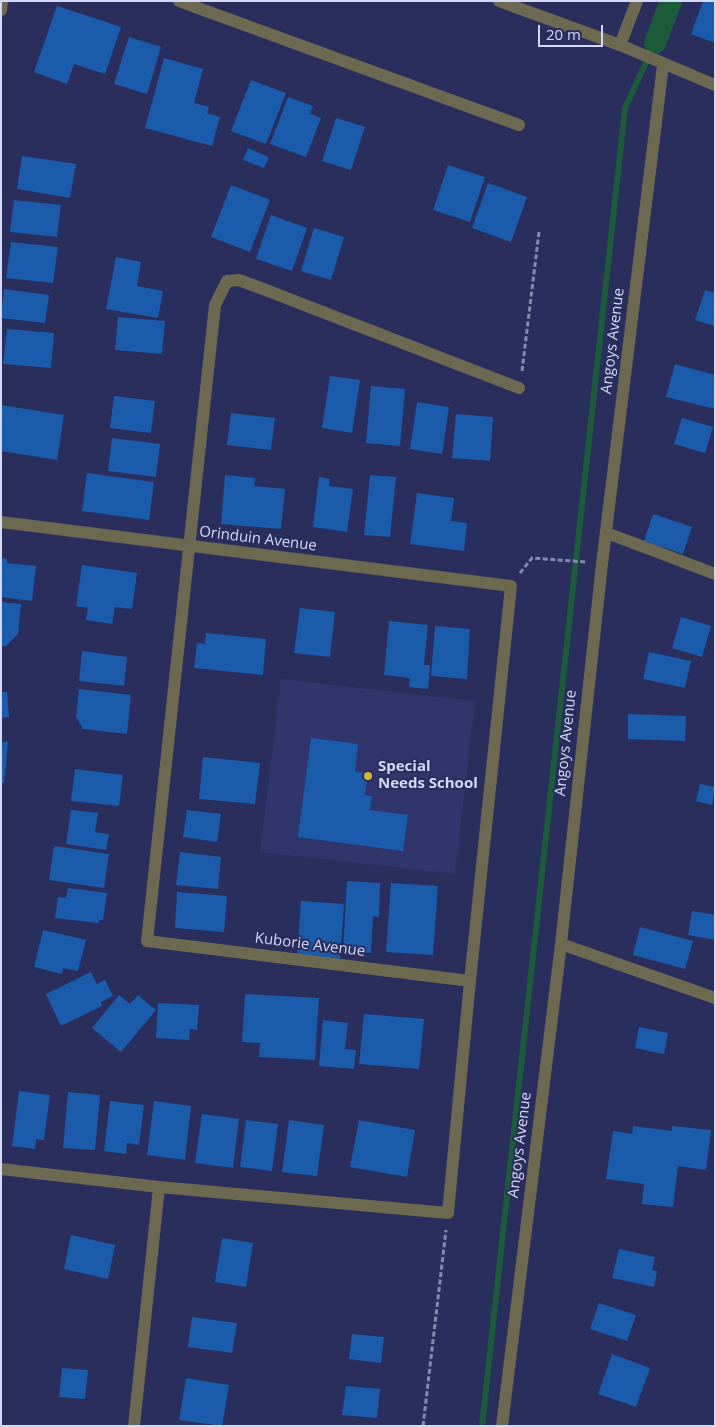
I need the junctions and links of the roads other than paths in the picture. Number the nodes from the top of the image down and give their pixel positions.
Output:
1 (2, 1) edge
2 (179, 1) edge
3 (499, 1) edge
4 (637, 1) edge
5 (1, 10) edge
6 (620, 45) junction
7 (663, 64) junction
8 (715, 85) edge
9 (519, 125) dead end
10 (519, 388) road end
11 (1, 522) edge
12 (607, 533) junction
13 (189, 547) junction
14 (715, 574) edge
15 (561, 944) junction
16 (470, 981) junction
17 (715, 998) edge
18 (1, 1169) edge
19 (159, 1187) junction
20 (134, 1426) edge
21 (502, 1426) edge

1 - 5 street
2 - 9 street
3 - 6 street
4 - 6 street
6 - 7 street
7 - 8 street
7 - 12 street, Angoys Avenue
10 - 13 street
11 - 13 street, Orinduin Avenue
12 - 14 street
12 - 15 street, Angoys Avenue
13 - 16 street, Orinduin Avenue
13 - 16 street, Kuborie Avenue
15 - 17 street
15 - 21 street, Angoys Avenue
16 - 19 street
18 - 19 street
19 - 20 street

